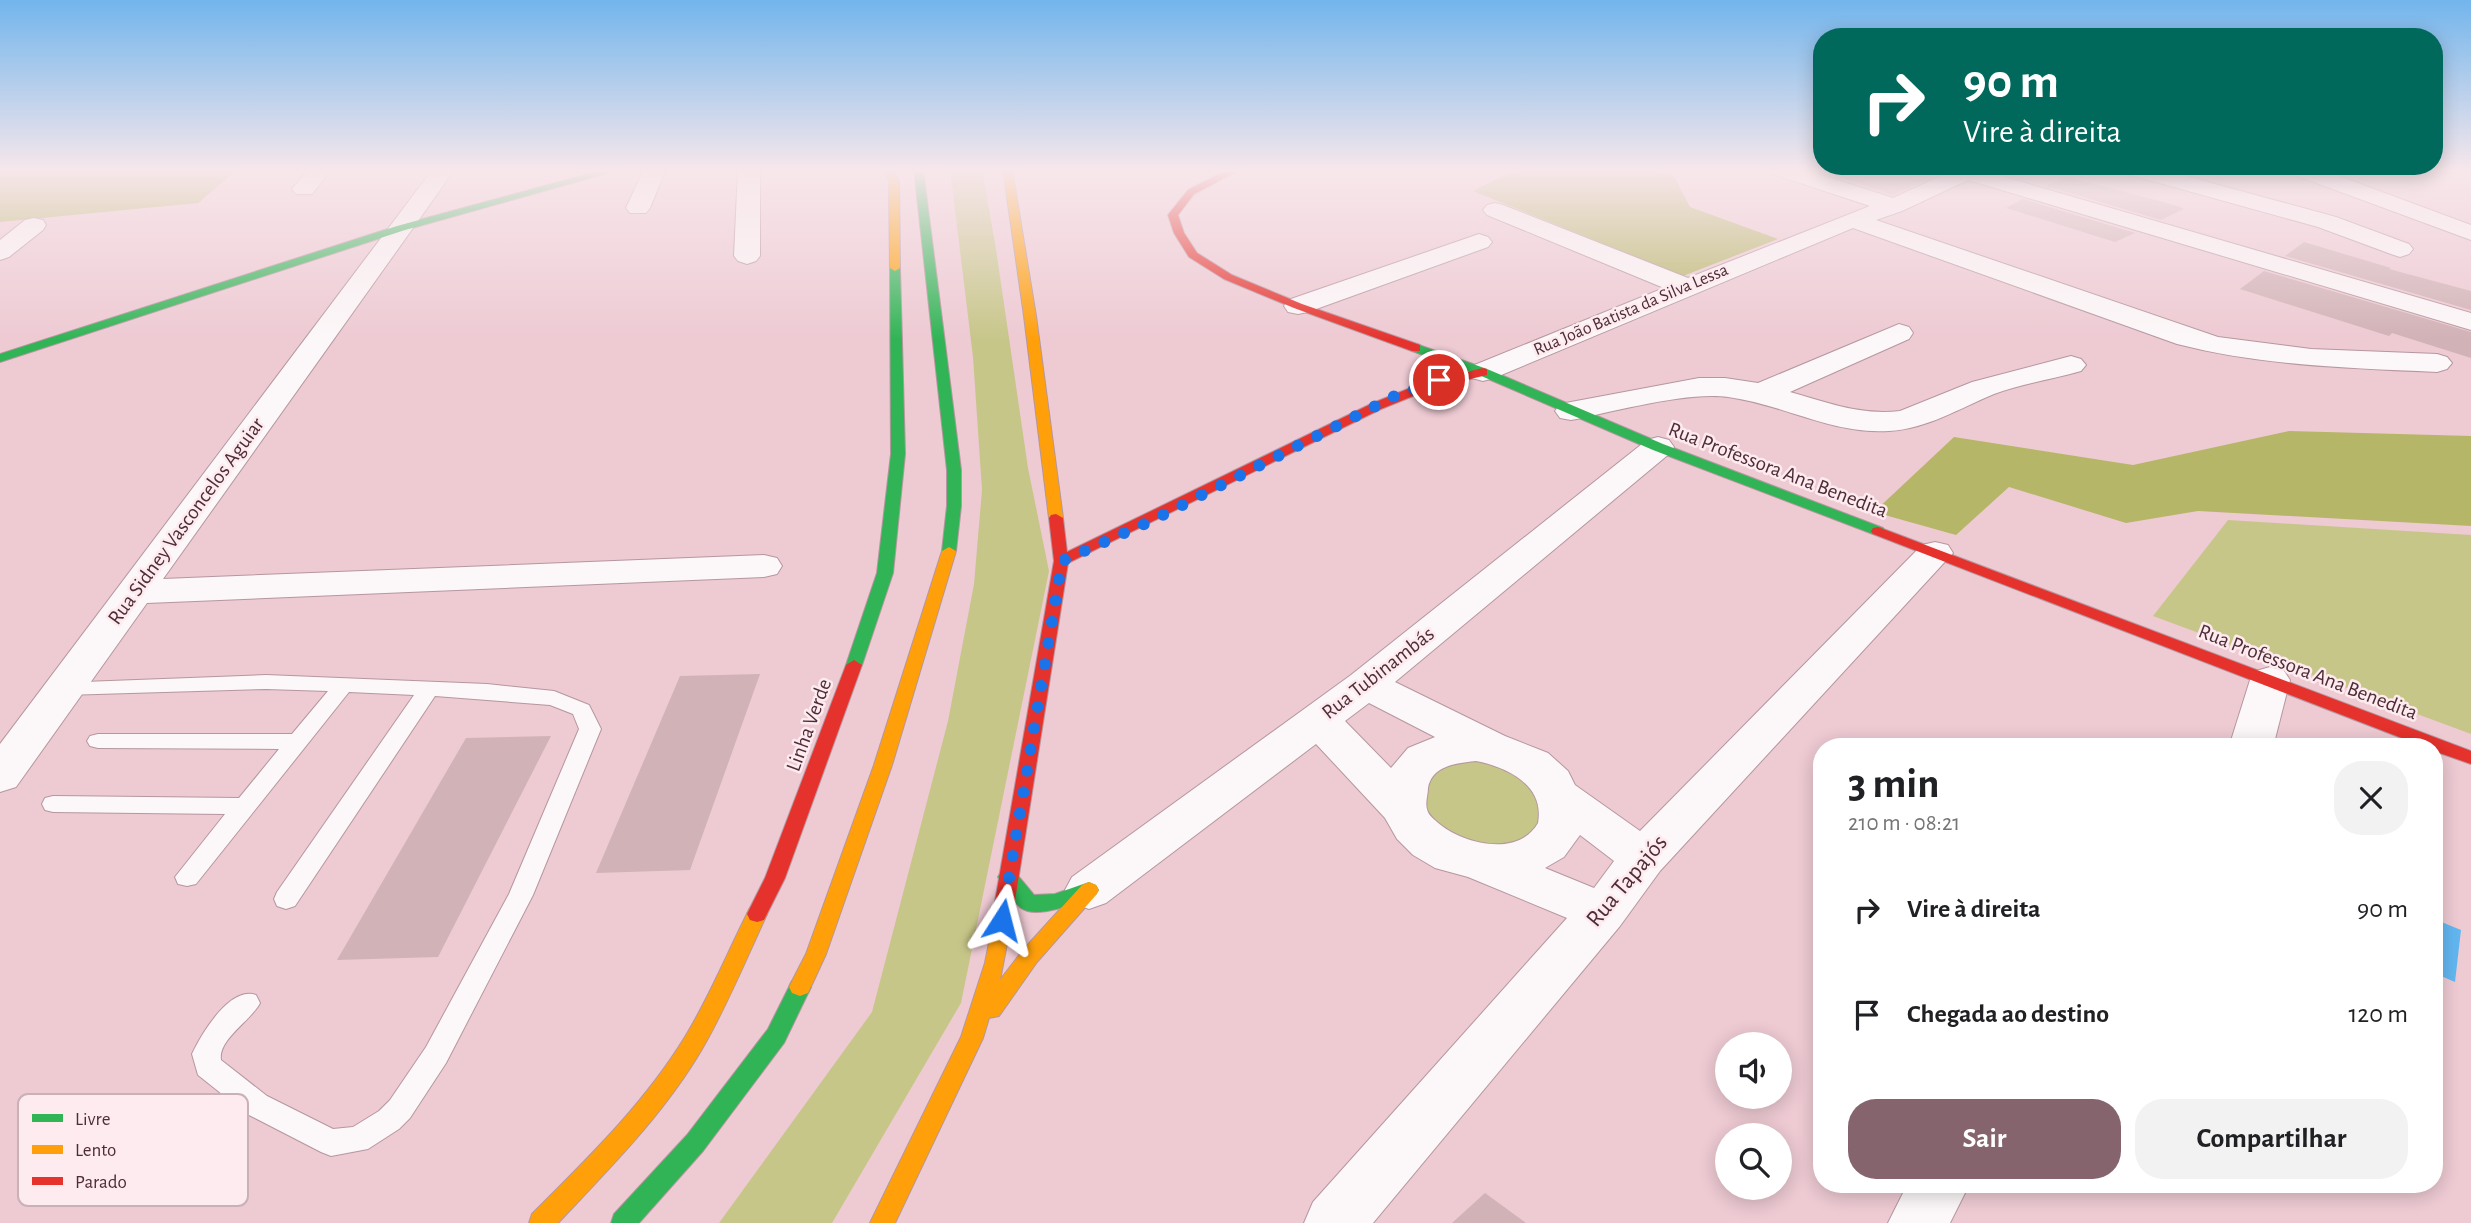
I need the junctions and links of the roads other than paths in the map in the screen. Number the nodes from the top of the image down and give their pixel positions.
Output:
1 (33, 226) edge
2 (408, 226) edge
3 (748, 226) edge
4 (895, 226) edge
5 (925, 226) edge
6 (1016, 226) edge
7 (1177, 226) edge
8 (1535, 226) edge
9 (1837, 226) edge
10 (1869, 226) edge
11 (2153, 226) edge
12 (2338, 226) edge
13 (2452, 226) edge
14 (401, 228) junction
15 (2471, 233) edge
16 (1479, 242) dead end
17 (2400, 249) dead end
18 (0, 252) edge
19 (316, 256) junction
20 (747, 256) dead end
21 (372, 268) junction
22 (1686, 287) junction
23 (1298, 306) junction
24 (2471, 322) edge
25 (1899, 333) dead end
26 (0, 358) edge
27 (2437, 363) dead end
28 (2071, 365) dead end
29 (1483, 372) junction
30 (1760, 393) junction
31 (1571, 411) junction
32 (1658, 447) junction
33 (1935, 552) junction
34 (1062, 561) junction
35 (764, 566) dead end
36 (135, 592) junction
37 (2270, 680) junction
38 (344, 685) junction
39 (1366, 685) junction
40 (64, 688) junction
41 (429, 689) junction
42 (1318, 719) junction
43 (2254, 738) edge
44 (2419, 738) edge
45 (98, 741) dead end
46 (298, 742) junction
47 (2443, 747) edge
48 (1494, 748) junction
49 (2471, 758) edge
50 (0, 775) edge
51 (1561, 797) junction
52 (53, 804) dead end
53 (245, 806) junction
54 (1403, 808) junction
55 (1643, 858) junction
56 (1478, 861) junction
57 (187, 877) dead end
58 (1008, 877) junction
59 (1089, 890) junction
60 (286, 899) dead end
61 (1602, 912) junction
62 (247, 1003) dead end
63 (972, 1038) junction
64 (243, 1094) edge
65 (248, 1098) edge
66 (1935, 1193) edge
67 (541, 1223) edge
68 (623, 1223) edge
69 (882, 1223) edge
70 (1334, 1223) edge
71 (1918, 1223) edge

1 - 18 street
2 - 14 main road
3 - 20 street
4 - 67 main road, Linha Verde
5 - 68 main road
6 - 34 main road
7 - 23 main road, Rua Professora Ana Benedita
8 - 22 street
9 - 22 street, Rua João Batista da Silva Lessa
10 - 27 street
11 - 24 street
12 - 17 street
13 - 15 street
14 - 19 main road
14 - 21 street, Rua Sidney Vasconcelos Aguiar
16 - 23 street
19 - 21 street
19 - 26 main road
21 - 36 street, Rua Sidney Vasconcelos Aguiar
22 - 29 street, Rua João Batista da Silva Lessa
23 - 29 main road, Rua Professora Ana Benedita
25 - 30 street
28 - 30 street
29 - 31 main road, Rua Professora Ana Benedita
29 - 34 main road
30 - 31 street
31 - 32 main road, Rua Professora Ana Benedita
32 - 33 main road, Rua Professora Ana Benedita
32 - 39 street, Rua Tubinambás
33 - 37 main road, Rua Professora Ana Benedita
33 - 55 street, Rua Tapajós
34 - 58 main road
35 - 36 street
36 - 40 street, Rua Sidney Vasconcelos Aguiar
37 - 43 street
37 - 44 main road, Rua Professora Ana Benedita
38 - 40 lane
38 - 41 lane
38 - 46 lane
39 - 42 street, Rua Tubinambás
39 - 48 street
40 - 50 street, Rua Sidney Vasconcelos Aguiar
41 - 60 lane
41 - 65 lane
42 - 54 street
42 - 59 street, Rua Tubinambás
45 - 46 lane
46 - 53 lane
47 - 49 main road, Rua Professora Ana Benedita
48 - 51 street
48 - 54 street
51 - 55 street
51 - 56 street
52 - 53 lane
53 - 57 lane
54 - 56 street
55 - 61 street, Rua Tapajós
56 - 61 street
58 - 59 main road
58 - 63 main road
59 - 63 main road
61 - 70 street, Rua Tapajós
62 - 64 lane
63 - 69 main road
66 - 71 street

